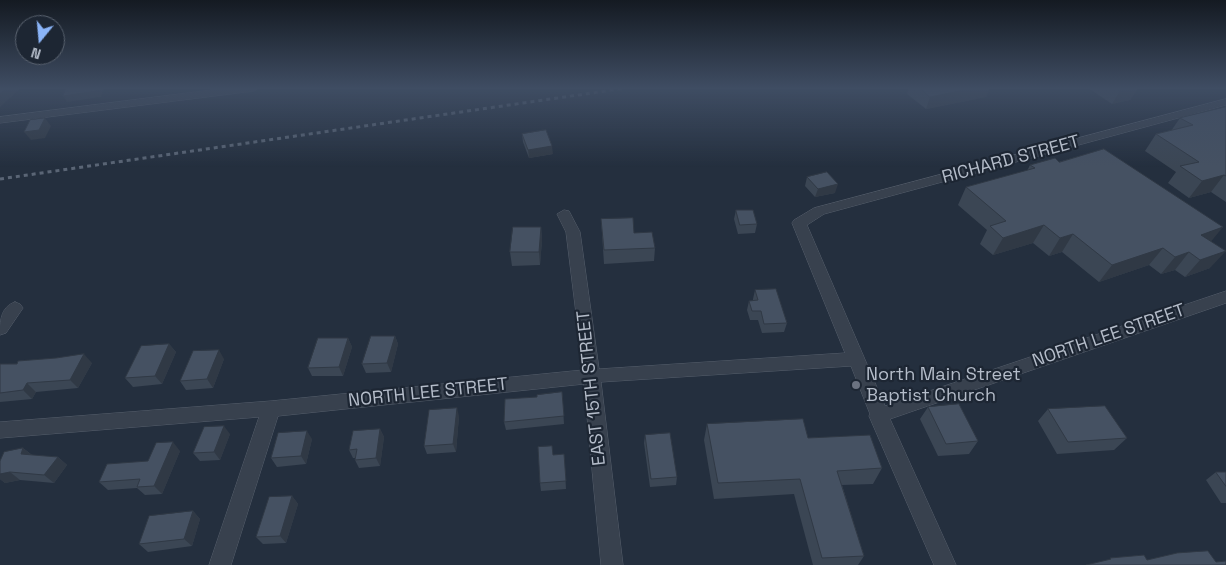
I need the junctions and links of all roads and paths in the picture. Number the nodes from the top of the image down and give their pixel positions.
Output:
1 (45, 114) edge
2 (1180, 114) edge
3 (0, 120) edge
4 (564, 214) dead end
5 (1226, 297) edge
6 (15, 308) dead end
7 (0, 329) edge
8 (857, 360) junction
9 (592, 376) junction
10 (272, 409) junction
11 (878, 416) junction
12 (0, 430) edge
13 (220, 565) edge
14 (612, 565) edge
15 (945, 565) edge

1 - 3 street
2 - 8 street, RICHARD STREET
4 - 9 street, EAST 15TH STREET
5 - 11 street, NORTH LEE STREET
6 - 7 street
8 - 9 street, NORTH LEE STREET
8 - 11 street
9 - 10 street, NORTH LEE STREET
9 - 14 street, EAST 15TH STREET
10 - 12 street, NORTH LEE STREET
10 - 13 street
11 - 15 street

